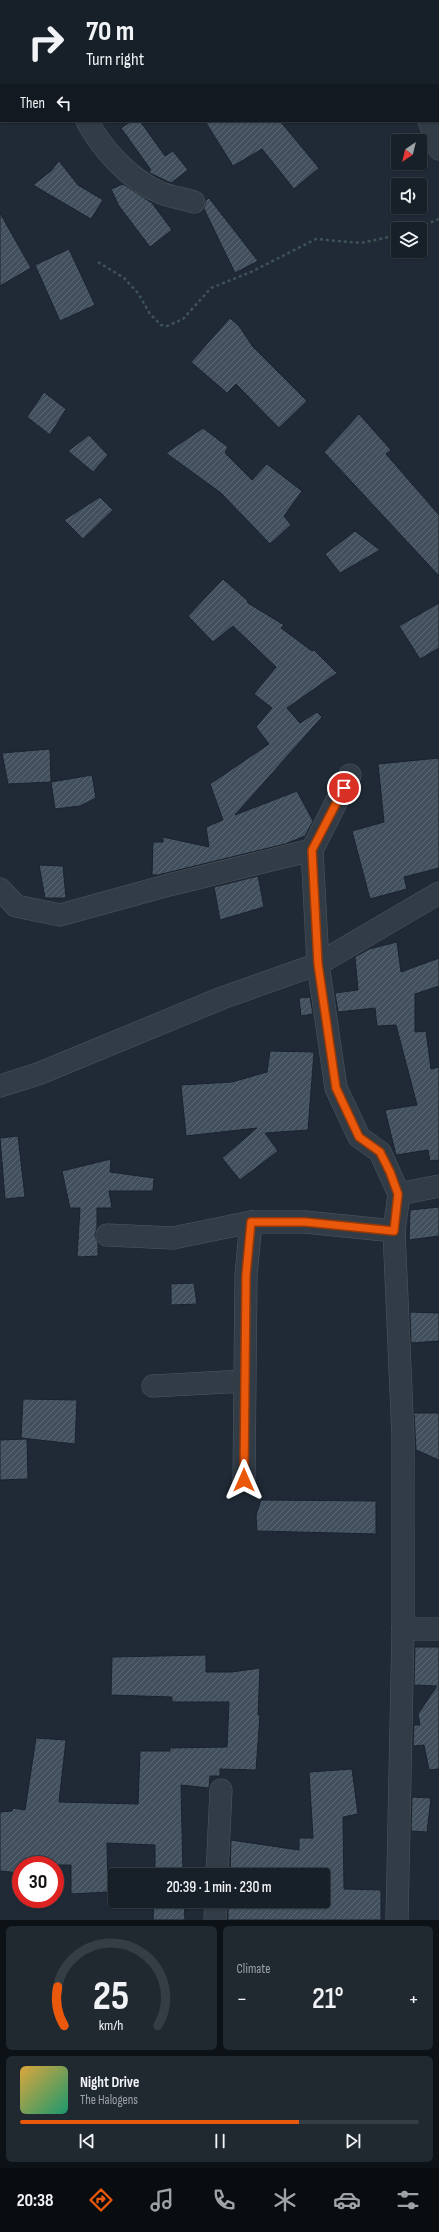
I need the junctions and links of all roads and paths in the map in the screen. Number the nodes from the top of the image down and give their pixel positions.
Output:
1 (88, 122) edge
2 (429, 122) edge
3 (439, 149) edge
4 (194, 202) dead end
5 (439, 220) edge
6 (427, 224) edge
7 (391, 237) edge
8 (98, 262) dead end
9 (350, 775) dead end
10 (312, 850) junction
11 (0, 889) edge
12 (439, 893) edge
13 (318, 964) junction
14 (0, 1086) edge
15 (439, 1186) edge
16 (398, 1194) junction
17 (251, 1222) junction
18 (394, 1231) junction
19 (107, 1235) dead end
20 (244, 1381) junction
21 (153, 1386) dead end
22 (244, 1480) dead end
23 (403, 1629) junction
24 (439, 1629) edge
25 (221, 1790) dead end
26 (217, 1868) edge
27 (216, 1908) edge
28 (215, 1920) edge
29 (397, 1920) edge

1 - 4 street
2 - 3 street
5 - 6 path
7 - 8 path
9 - 10 street
10 - 11 street
10 - 13 street
12 - 13 street
13 - 14 street
13 - 16 street
15 - 16 street
16 - 18 street
17 - 18 street
17 - 19 street
17 - 20 street
18 - 23 street
20 - 21 street
20 - 22 street
23 - 24 street
23 - 29 street
25 - 26 street
27 - 28 street

